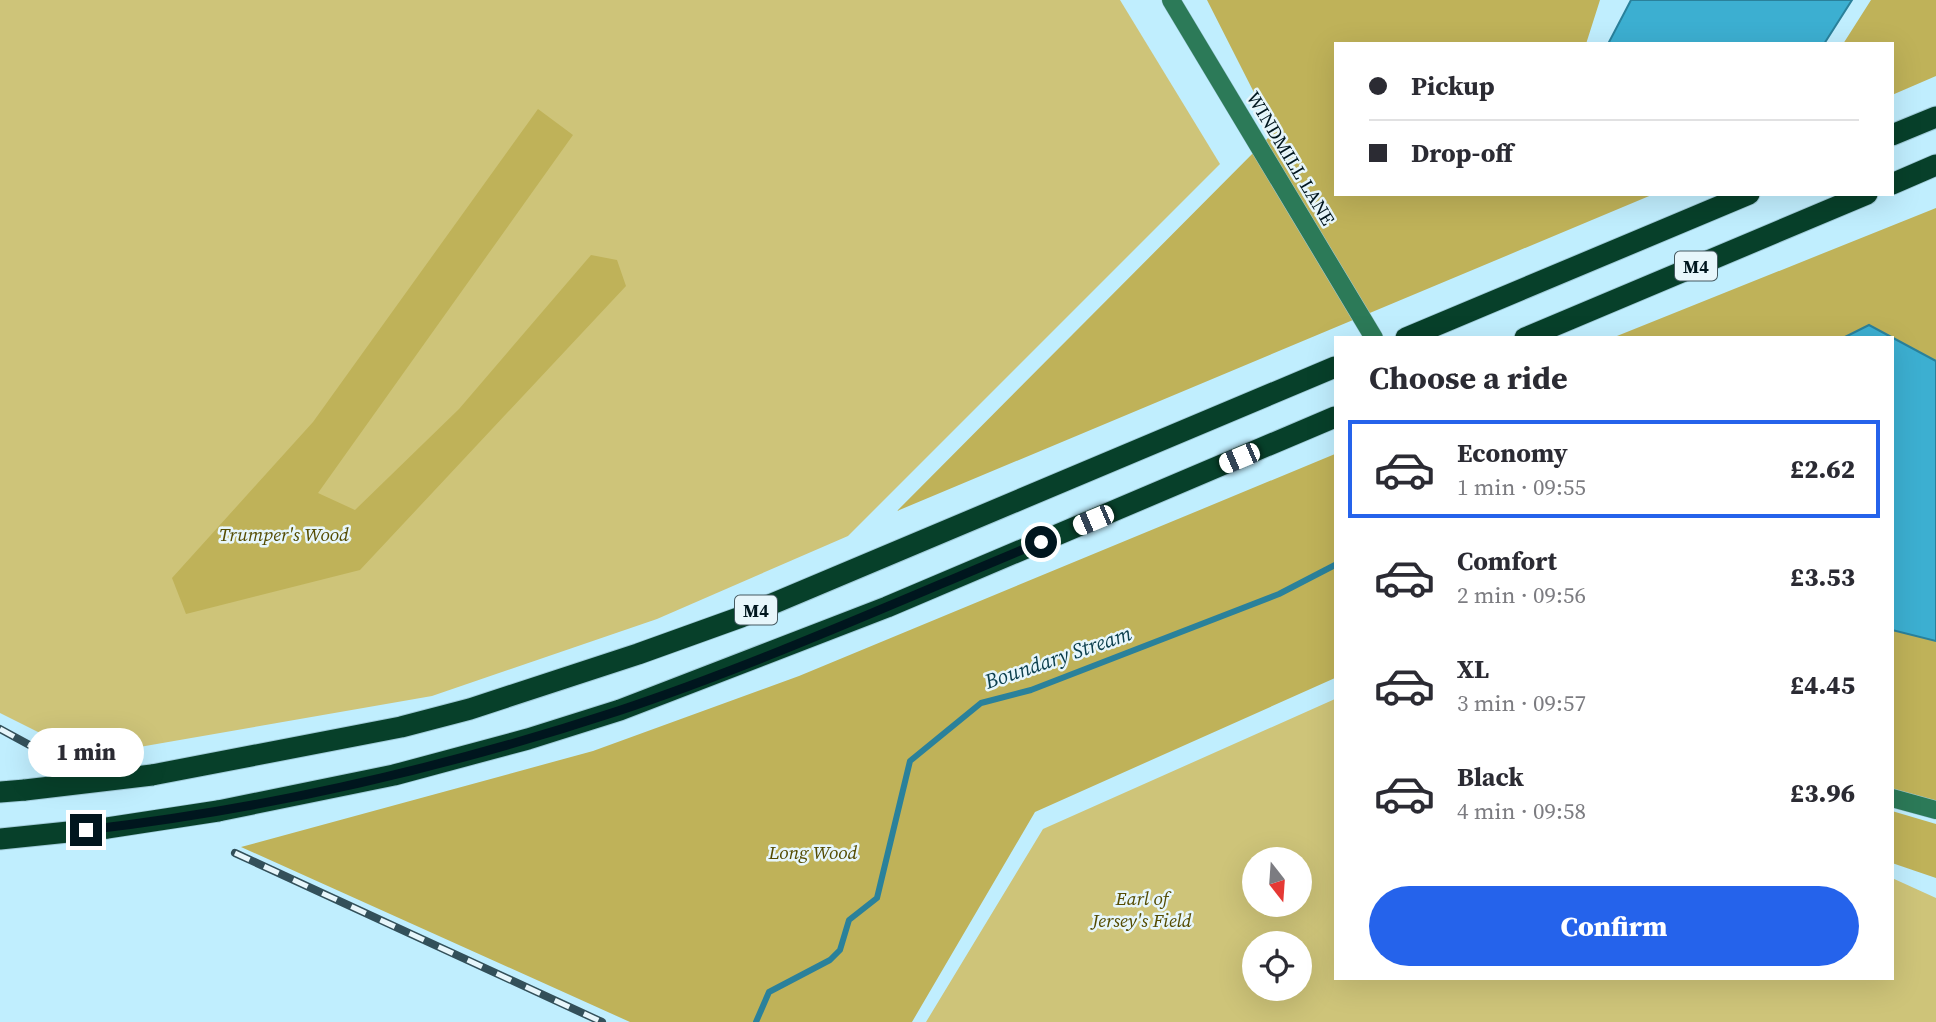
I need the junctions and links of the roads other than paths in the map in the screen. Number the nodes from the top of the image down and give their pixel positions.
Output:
1 (1171, 0) edge
2 (1936, 117) edge
3 (1894, 134) edge
4 (1936, 165) edge
5 (1894, 183) edge
6 (1744, 196) edge
7 (1862, 196) edge
8 (1412, 335) edge
9 (1373, 336) edge
10 (1530, 336) edge
11 (1334, 367) edge
12 (1334, 417) edge
13 (0, 792) edge
14 (1894, 799) edge
15 (1936, 810) edge
16 (0, 839) edge

1 - 9 main road, WINDMILL LANE
2 - 3 highway
4 - 5 highway
6 - 8 highway, M4
7 - 10 highway, M4
11 - 13 highway, M4, bridge
12 - 16 highway, M4, bridge
14 - 15 main road

